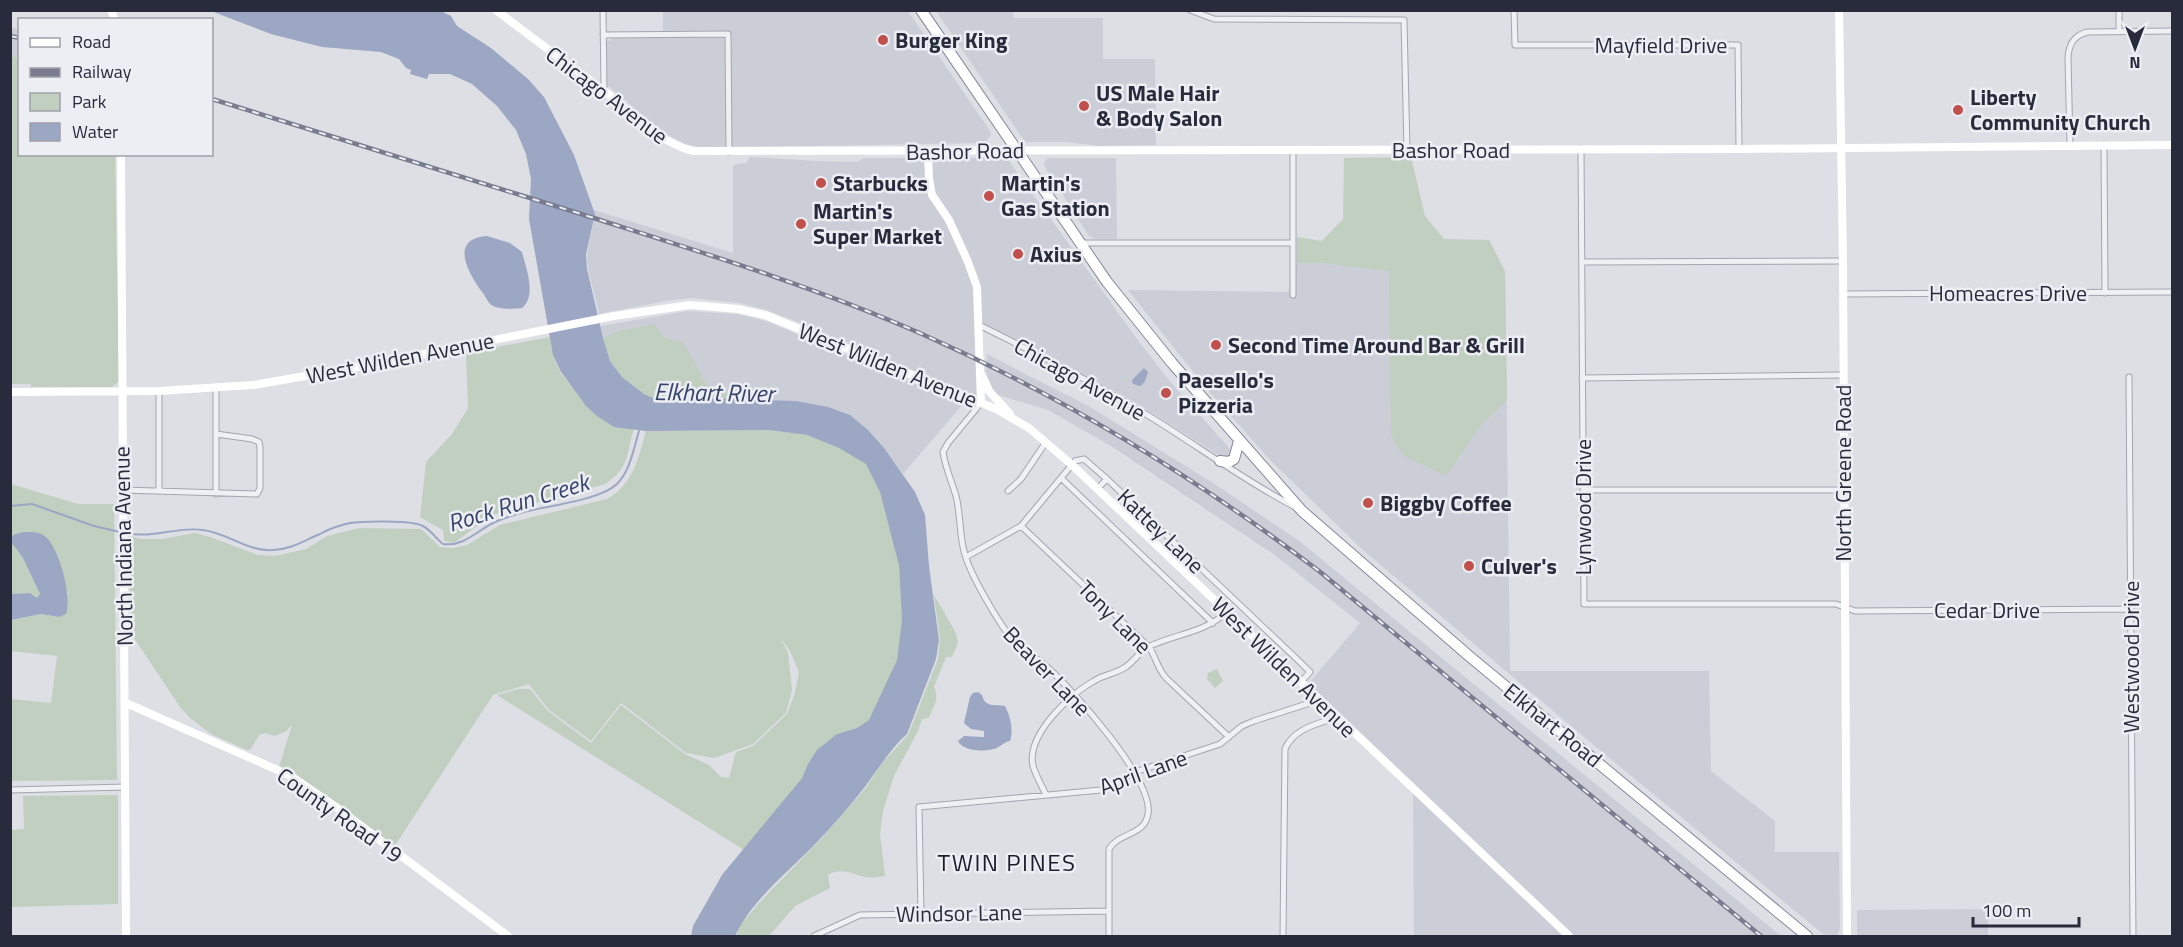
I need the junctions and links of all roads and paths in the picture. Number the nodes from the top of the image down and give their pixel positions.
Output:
1 (496, 10) edge
2 (603, 10) edge
3 (921, 10) edge
4 (1190, 10) edge
5 (1514, 10) edge
6 (1839, 10) edge
7 (2119, 10) edge
8 (2119, 32) junction
9 (2172, 32) edge
10 (603, 35) junction
11 (604, 91) junction
12 (2172, 145) edge
13 (2070, 146) junction
14 (2104, 146) junction
15 (1842, 148) junction
16 (1581, 149) junction
17 (1739, 149) junction
18 (1293, 150) junction
19 (1407, 150) junction
20 (1017, 151) junction
21 (729, 152) junction
22 (928, 152) junction
23 (121, 156) edge
24 (1080, 243) junction
25 (1293, 243) junction
26 (1843, 261) junction
27 (1582, 262) junction
28 (2172, 292) edge
29 (2105, 293) junction
30 (1843, 294) junction
31 (1293, 295) dead end
32 (979, 325) junction
33 (981, 374) junction
34 (1843, 375) junction
35 (2129, 377) dead end
36 (1582, 378) junction
37 (216, 388) junction
38 (122, 391) junction
39 (159, 391) junction
40 (10, 392) edge
41 (981, 403) junction
42 (1015, 419) junction
43 (216, 434) junction
44 (1239, 441) junction
45 (1046, 442) junction
46 (1220, 461) junction
47 (1071, 464) junction
48 (1061, 478) junction
49 (1107, 479) junction
50 (1097, 489) junction
51 (122, 490) junction
52 (1583, 490) junction
53 (1843, 490) junction
54 (159, 491) junction
55 (1008, 491) dead end
56 (216, 494) junction
57 (1302, 511) junction
58 (1021, 526) junction
59 (966, 557) junction
60 (1209, 578) junction
61 (1201, 587) junction
62 (1844, 607) junction
63 (2131, 609) junction
64 (1227, 612) junction
65 (1213, 623) junction
66 (1149, 647) junction
67 (1300, 682) junction
68 (1073, 694) junction
69 (1319, 700) junction
70 (126, 703) junction
71 (1337, 717) junction
72 (1229, 737) junction
73 (1135, 772) junction
74 (125, 787) junction
75 (10, 790) edge
76 (1046, 795) junction
77 (1109, 911) junction
78 (921, 915) junction
79 (126, 936) edge
80 (508, 936) edge
81 (814, 936) edge
82 (1109, 936) edge
83 (1283, 936) edge
84 (1569, 936) edge
85 (1807, 936) edge
86 (1847, 936) edge
87 (2133, 936) edge

1 - 11 street, Chicago Avenue
2 - 10 street
3 - 20 highway, Elkhart Road
4 - 19 street
5 - 17 street, Mayfield Drive
6 - 15 street, North Greene Road
7 - 8 street
8 - 9 street
8 - 13 street
10 - 11 street
10 - 21 street
11 - 21 street, Chicago Avenue
12 - 14 street, Bashor Road
13 - 14 street, Bashor Road
13 - 15 street, Bashor Road
14 - 29 street
15 - 17 street, Bashor Road
15 - 26 street, North Greene Road
16 - 17 street, Bashor Road
16 - 19 street, Bashor Road
16 - 27 street, Lynwood Drive
18 - 19 street, Bashor Road
18 - 20 street, Bashor Road
18 - 25 street
20 - 22 street, Bashor Road
20 - 24 highway, Elkhart Road
21 - 22 street, Bashor Road
22 - 32 street
23 - 38 street, North Indiana Avenue
24 - 25 street
24 - 44 highway, Elkhart Road
25 - 31 street
26 - 27 street
26 - 30 street, North Greene Road
27 - 36 street, Lynwood Drive
28 - 29 street, Homeacres Drive
29 - 30 street, Homeacres Drive
30 - 34 street, North Greene Road
32 - 33 street
32 - 46 street, Chicago Avenue
33 - 41 street
33 - 42 street
34 - 36 street
34 - 53 street, North Greene Road
35 - 63 street, Westwood Drive
36 - 52 street, Lynwood Drive
37 - 39 street, West Wilden Avenue
37 - 41 street, West Wilden Avenue
37 - 43 street
38 - 39 street, West Wilden Avenue
38 - 40 street, West Wilden Avenue
38 - 51 street, North Indiana Avenue
39 - 54 street
41 - 42 street, West Wilden Avenue
41 - 59 street, Beaver Lane
42 - 45 street, West Wilden Avenue
43 - 56 street
43 - 56 street
44 - 46 highway
44 - 57 highway, Elkhart Road
45 - 47 street, West Wilden Avenue
45 - 55 street
46 - 57 street, Chicago Avenue
47 - 48 street
47 - 49 street, Kattey Lane
47 - 50 street, West Wilden Avenue
48 - 58 street
48 - 65 street
49 - 50 street, Kattey Lane
49 - 60 street, Kattey Lane
50 - 61 street, West Wilden Avenue
51 - 54 street
51 - 70 street, North Indiana Avenue
52 - 53 street
52 - 62 street, Lynwood Drive
53 - 62 street, North Greene Road
54 - 56 street
57 - 85 highway, Elkhart Road
58 - 59 street
58 - 66 street, Tony Lane
59 - 68 street, Beaver Lane
60 - 61 street
60 - 67 street, Kattey Lane
61 - 64 street, West Wilden Avenue
62 - 63 street, Cedar Drive
62 - 86 street, North Greene Road
63 - 87 street, Westwood Drive
64 - 65 street
64 - 67 street, West Wilden Avenue
65 - 66 street
66 - 68 street
66 - 72 street, Tony Lane
67 - 69 street, West Wilden Avenue
68 - 73 street, Beaver Lane
68 - 76 street
69 - 71 street, West Wilden Avenue
69 - 72 street, April Lane
70 - 74 street, North Indiana Avenue
70 - 80 street, County Road 19
71 - 83 street
71 - 84 street, West Wilden Avenue
72 - 73 street, April Lane
73 - 76 street, April Lane
73 - 77 street, Beaver Lane
74 - 75 street
74 - 79 street, North Indiana Avenue
76 - 78 street, April Lane
77 - 78 street, Windsor Lane
77 - 82 street, Beaver Lane
78 - 81 street, Windsor Lane

